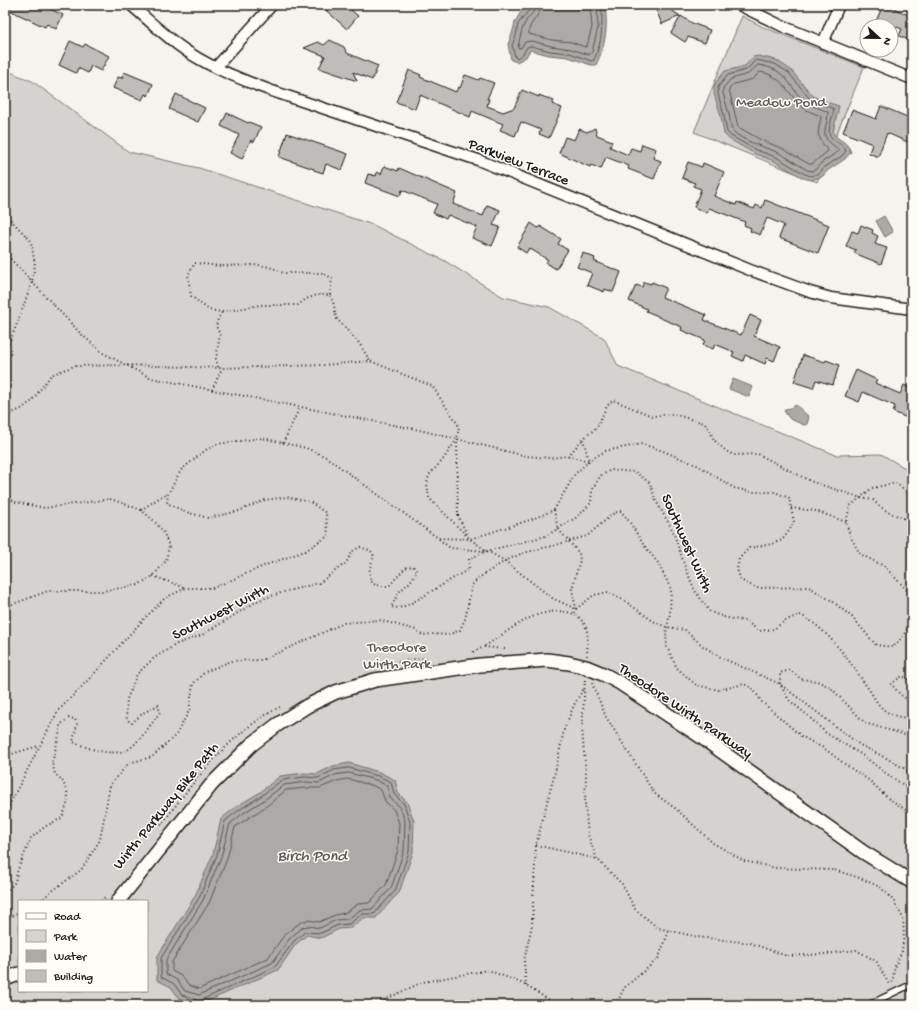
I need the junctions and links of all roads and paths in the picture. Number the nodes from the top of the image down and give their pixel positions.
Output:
1 (131, 5) edge
2 (272, 5) edge
3 (739, 5) edge
4 (839, 5) edge
5 (823, 43) junction
6 (216, 67) junction
7 (912, 79) edge
8 (5, 214) edge
9 (5, 253) edge
10 (32, 282) junction
11 (330, 294) junction
12 (912, 309) edge
13 (222, 312) junction
14 (5, 350) edge
15 (370, 361) junction
16 (127, 365) junction
17 (218, 368) junction
18 (222, 368) junction
19 (212, 390) junction
20 (300, 407) junction
21 (5, 410) edge
22 (457, 439) junction
23 (583, 439) junction
24 (284, 443) junction
25 (568, 456) junction
26 (589, 461) junction
27 (168, 494) junction
28 (5, 496) edge
29 (912, 496) edge
30 (861, 498) junction
31 (791, 508) junction
32 (141, 510) junction
33 (554, 510) junction
34 (912, 521) edge
35 (846, 522) junction
36 (558, 529) junction
37 (438, 538) junction
38 (470, 539) junction
39 (487, 551) junction
40 (153, 576) junction
41 (186, 588) junction
42 (912, 597) edge
43 (5, 607) edge
44 (576, 609) junction
45 (912, 612) edge
46 (574, 614) junction
47 (484, 647) junction
48 (505, 650) dead end
49 (469, 654) dead end
50 (582, 654) dead end
51 (431, 658) dead end
52 (587, 661) junction
53 (392, 664) dead end
54 (912, 681) edge
55 (780, 684) junction
56 (585, 686) junction
57 (912, 703) edge
58 (286, 704) dead end
59 (912, 718) edge
60 (912, 737) edge
61 (38, 746) junction
62 (5, 756) edge
63 (912, 773) edge
64 (912, 790) edge
65 (5, 813) edge
66 (158, 829) dead end
67 (536, 845) junction
68 (597, 858) junction
69 (912, 882) edge
70 (5, 891) edge
71 (114, 897) edge
72 (104, 900) edge
73 (18, 913) edge
74 (5, 919) edge
75 (669, 930) junction
76 (18, 974) edge
77 (5, 979) edge
78 (912, 984) edge
79 (526, 986) junction
80 (373, 1005) edge
81 (552, 1005) edge
82 (616, 1005) edge
83 (868, 1005) edge

1 - 6 street, Parkview Terrace
2 - 6 street
3 - 5 street
4 - 5 street
5 - 7 street
6 - 12 street, Parkview Terrace
8 - 10 path
9 - 10 path
10 - 14 path
10 - 16 path
11 - 13 path
11 - 13 path
11 - 15 path
13 - 17 path
15 - 18 path
15 - 22 path
16 - 17 path
16 - 19 path
16 - 21 path
17 - 18 path
18 - 19 path
19 - 20 path
20 - 22 path
20 - 24 path
22 - 25 path
22 - 38 path
22 - 38 path
23 - 25 path
23 - 26 path
23 - 30 path
24 - 27 path
24 - 37 path
25 - 26 path
26 - 31 path
26 - 33 path
27 - 32 path
27 - 41 path
28 - 32 path
29 - 30 path
30 - 34 path
30 - 35 path
31 - 35 path
31 - 45 path
32 - 40 path
33 - 36 path
33 - 38 path
35 - 42 path
36 - 39 path, Southwest Wirth
36 - 44 path
36 - 59 path, Southwest Wirth
37 - 38 path
37 - 39 path
38 - 39 path
39 - 44 path
39 - 70 path, Southwest Wirth
40 - 41 path
40 - 43 path
41 - 61 path
44 - 46 path
44 - 55 path
46 - 47 path
46 - 52 path
47 - 48 path
47 - 49 path
50 - 52 path
51 - 53 path
52 - 56 path
52 - 69 street, Theodore Wirth Parkway
52 - 71 street, Theodore Wirth Parkway
52 - 75 path
54 - 57 path
55 - 60 path
55 - 63 path
55 - 64 path
56 - 67 path
56 - 68 path
58 - 66 path, Wirth Parkway Bike Path
61 - 62 path
61 - 65 path
67 - 68 path
67 - 79 path
68 - 75 path
71 - 72 path
73 - 74 path
75 - 82 path
76 - 77 street
78 - 83 lane
79 - 80 path
79 - 81 path

